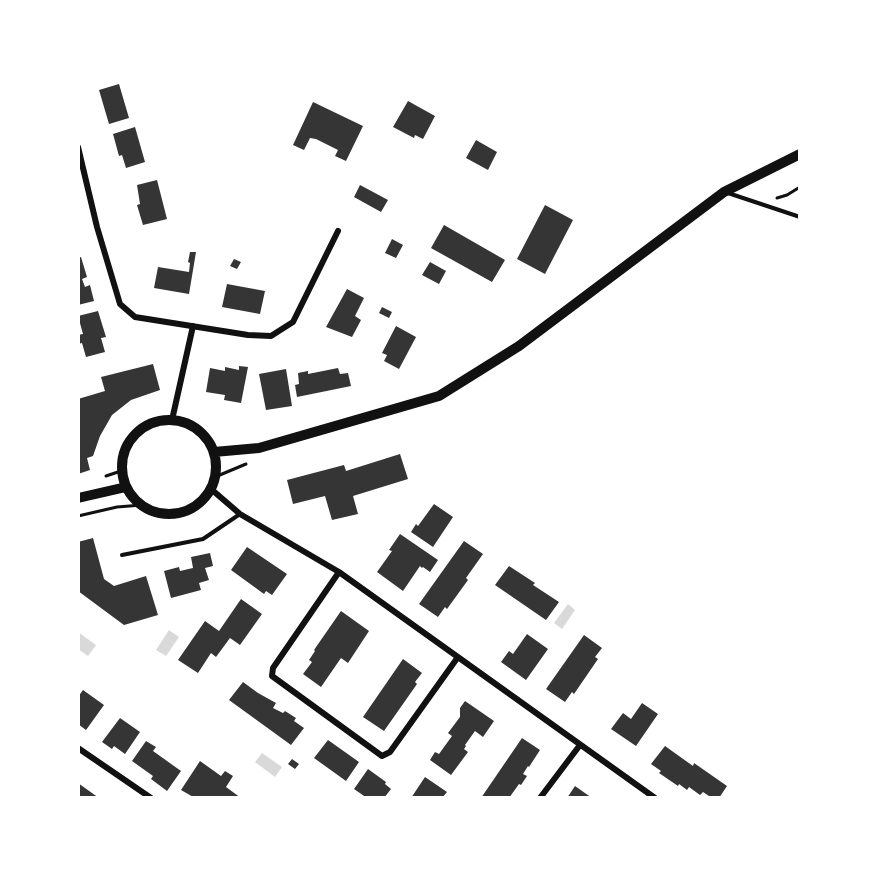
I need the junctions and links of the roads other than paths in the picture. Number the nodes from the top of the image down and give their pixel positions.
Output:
1 (78, 147) edge
2 (800, 154) edge
3 (724, 192) junction
4 (800, 217) edge
5 (338, 231) dead end
6 (193, 326) junction
7 (172, 420) junction
8 (214, 452) junction
9 (126, 486) junction
10 (211, 489) junction
11 (78, 498) edge
12 (240, 514) junction
13 (122, 555) dead end
14 (339, 572) junction
15 (458, 657) junction
16 (580, 745) junction
17 (78, 748) edge
18 (151, 798) edge
19 (540, 798) edge
20 (655, 798) edge

1 - 6 street
2 - 3 main road
3 - 4 lane
3 - 8 main road
5 - 6 street
6 - 7 street
7 - 8 main road
7 - 9 main road
8 - 10 main road
9 - 10 main road
9 - 11 main road
10 - 12 street
12 - 13 lane
12 - 14 street
14 - 15 street
14 - 15 street
15 - 16 street
16 - 19 street
16 - 20 street
17 - 18 street

